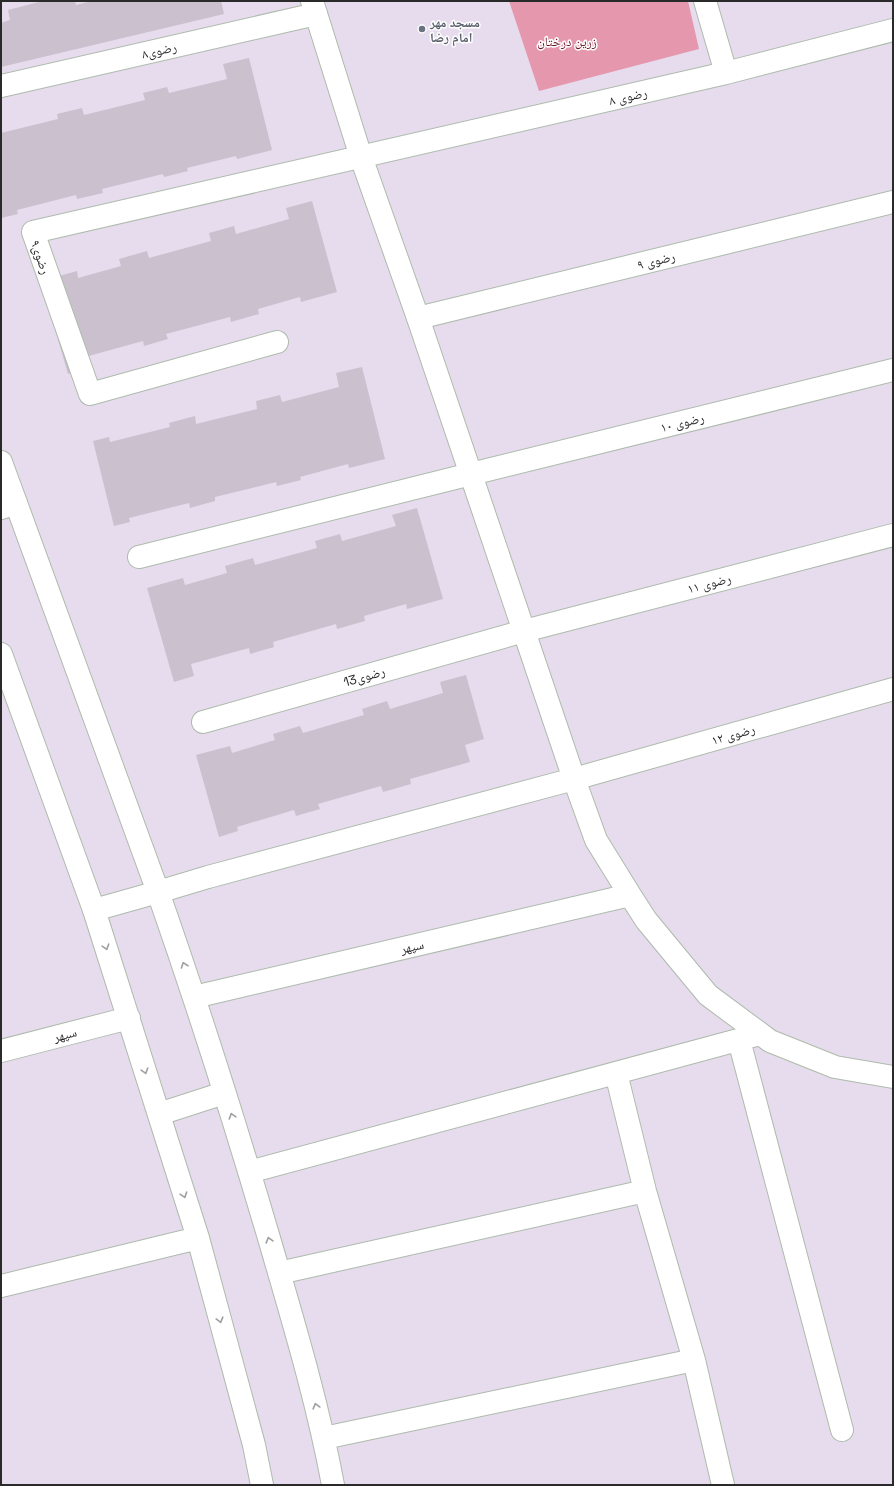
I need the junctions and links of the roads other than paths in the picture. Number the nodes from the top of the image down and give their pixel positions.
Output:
1 (705, 1) edge
2 (314, 8) edge
3 (893, 30) edge
4 (726, 73) junction
5 (1, 86) edge
6 (361, 157) junction
7 (893, 202) edge
8 (418, 318) junction
9 (277, 342) dead end
10 (893, 370) edge
11 (1, 462) edge
12 (471, 474) junction
13 (8, 505) edge
14 (893, 535) edge
15 (140, 557) dead end
16 (524, 631) junction
17 (1, 654) edge
18 (893, 689) edge
19 (203, 722) dead end
20 (574, 779) junction
21 (158, 892) junction
22 (630, 895) junction
23 (94, 910) junction
24 (194, 997) junction
25 (129, 1018) junction
26 (760, 1034) junction
27 (739, 1040) junction
28 (1, 1051) edge
29 (616, 1073) junction
30 (893, 1077) edge
31 (224, 1093) junction
32 (159, 1114) junction
33 (249, 1172) junction
34 (645, 1191) junction
35 (198, 1238) junction
36 (279, 1273) junction
37 (1, 1286) edge
38 (694, 1360) junction
39 (842, 1430) dead end
40 (324, 1438) junction
41 (262, 1485) edge
42 (333, 1485) edge
43 (723, 1485) edge

1 - 4 street
2 - 5 street, رضوی۸
2 - 6 street
3 - 4 street, رضوی ۸
4 - 6 street, رضوی ۸
6 - 8 street
6 - 9 street, رضوی۹
7 - 8 street, رضوی ۹
8 - 12 street
10 - 12 street, رضوی ۱۰
11 - 13 street
12 - 15 street, رضوی ۱۰
12 - 16 street
13 - 21 street
14 - 16 street, رضوی ۱۱
16 - 19 street, رضوی13
16 - 20 street
17 - 23 street
18 - 20 street, رضوی ۱۲
20 - 21 street, رضوی ۱۲
20 - 22 street
21 - 23 street, رضوی ۱۲
24 -> 21 street
22 - 24 street, سپهر
22 - 26 street
23 -> 25 street
24 - 31 street
25 - 28 street, سپهر
25 -> 32 street
26 - 27 street
26 - 30 street
27 - 29 street
27 - 39 street
29 - 33 street
29 - 34 street
31 - 32 street
33 -> 31 street
32 -> 35 street
36 -> 33 street
34 - 36 street
34 - 38 street
35 - 37 street
35 -> 41 street
40 -> 36 street
38 - 40 street
38 - 43 street
40 - 42 street

